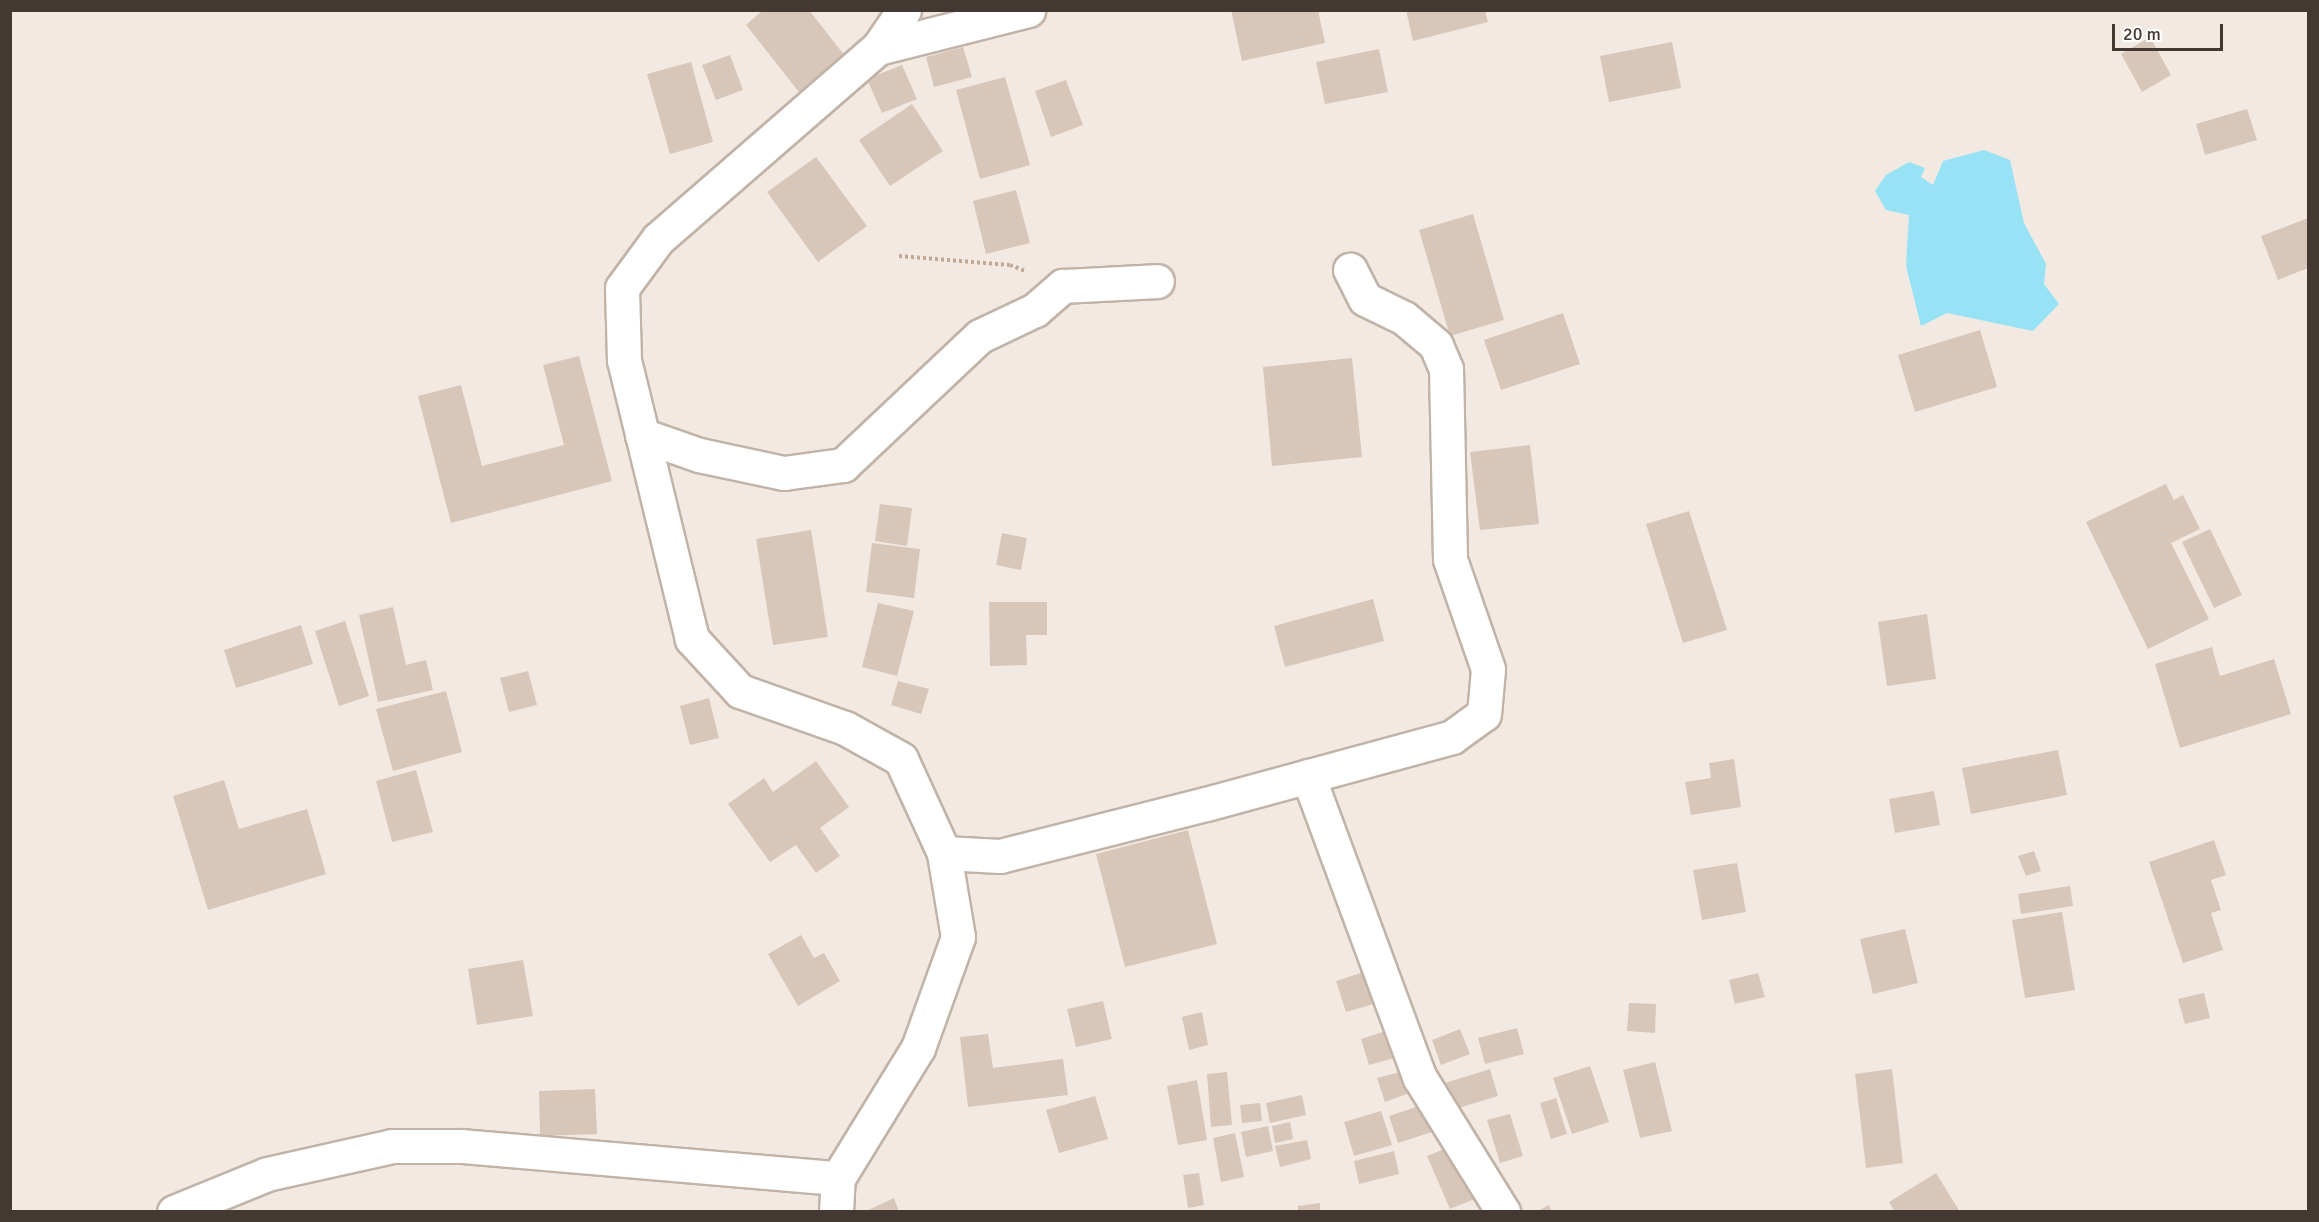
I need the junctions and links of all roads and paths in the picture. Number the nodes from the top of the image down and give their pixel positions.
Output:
1 (904, 10) edge
2 (1028, 10) edge
3 (878, 48) junction
4 (899, 256) dead end
5 (1350, 270) dead end
6 (1157, 281) dead end
7 (1063, 286) junction
8 (642, 435) junction
9 (1308, 776) junction
10 (944, 853) junction
11 (838, 1178) junction
12 (174, 1212) edge
13 (836, 1212) edge
14 (1503, 1212) edge

1 - 3 street
2 - 3 street
3 - 8 street
4 - 7 path
5 - 9 street
6 - 7 street
7 - 8 street
8 - 10 street
9 - 10 street
9 - 14 street
10 - 11 street
11 - 12 street
11 - 13 street

